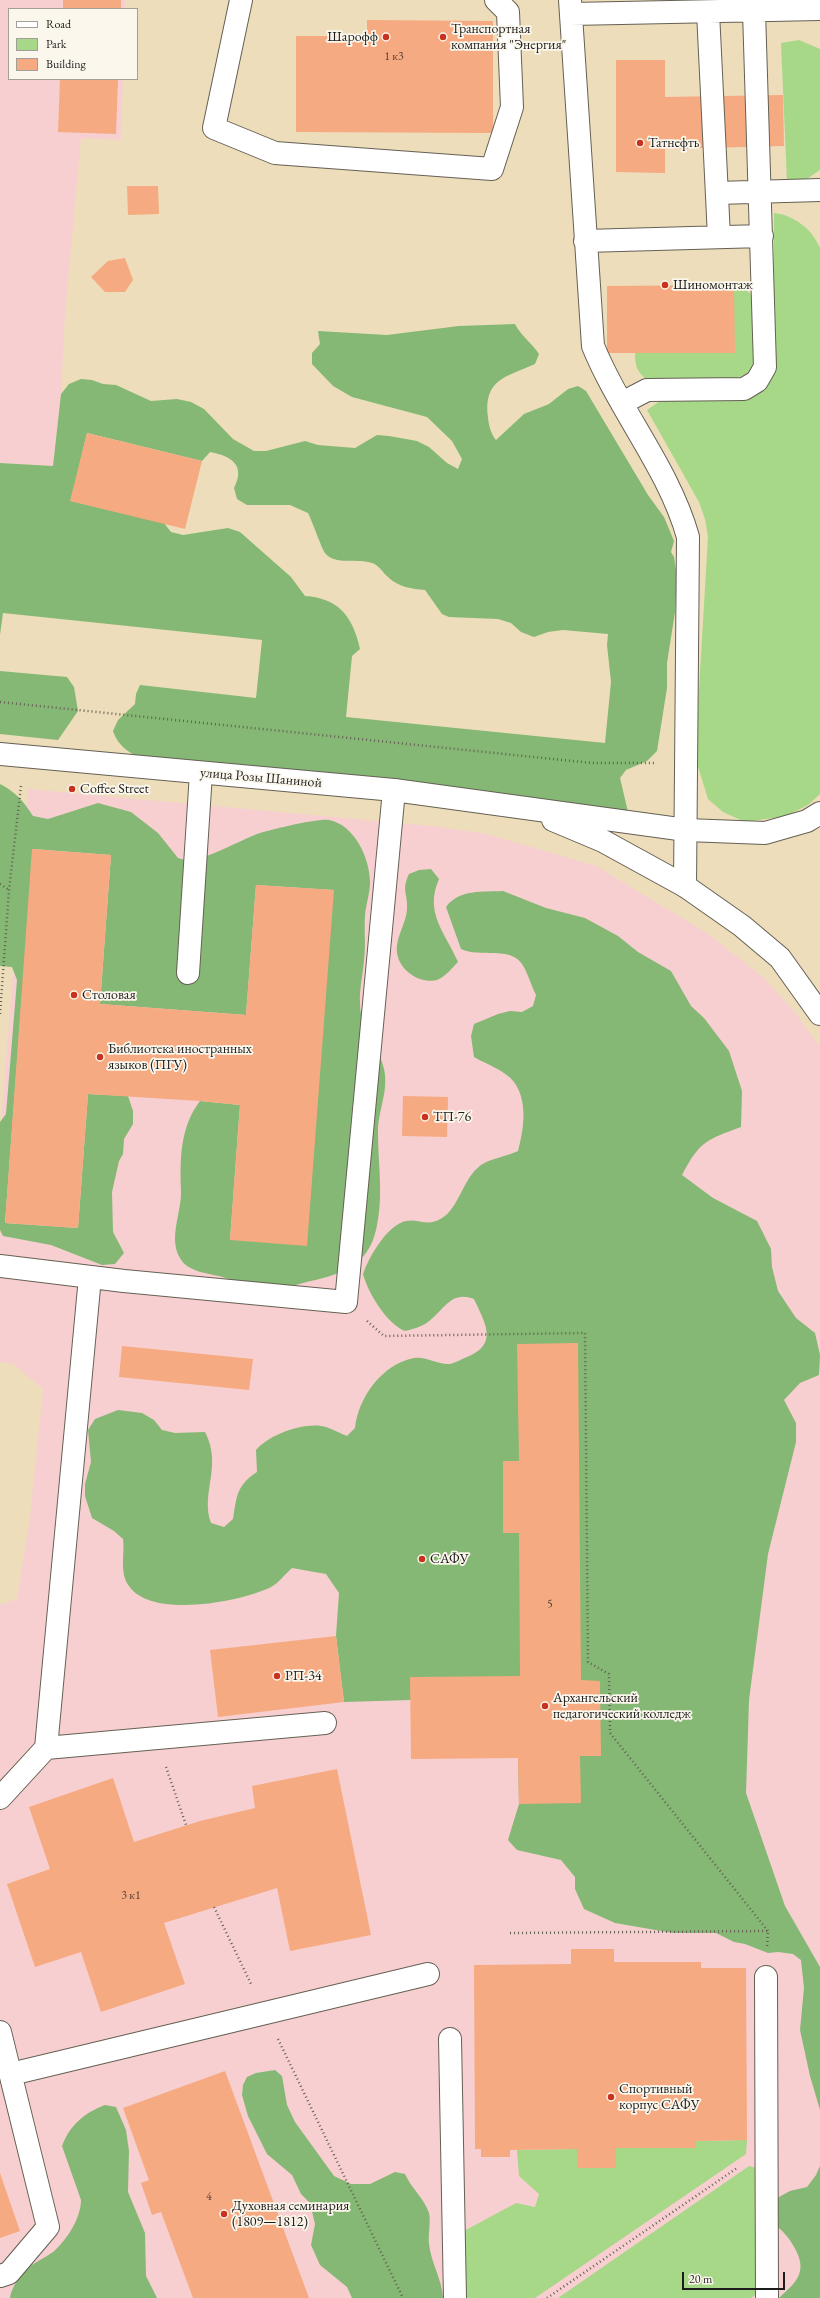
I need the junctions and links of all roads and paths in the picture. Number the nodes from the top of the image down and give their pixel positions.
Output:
1 (241, 0) edge
2 (496, 0) edge
3 (571, 7) edge
4 (820, 9) edge
5 (754, 11) junction
6 (708, 12) junction
7 (820, 190) edge
8 (717, 192) junction
9 (760, 192) junction
10 (762, 236) junction
11 (719, 237) junction
12 (585, 241) junction
13 (622, 403) junction
14 (0, 702) edge
15 (0, 754) edge
16 (23, 756) junction
17 (686, 764) junction
18 (201, 773) junction
19 (394, 790) junction
20 (522, 808) junction
21 (820, 813) edge
22 (686, 830) junction
23 (0, 884) edge
24 (685, 886) junction
25 (10, 890) junction
26 (188, 973) dead end
27 (0, 1014) edge
28 (820, 1014) edge
29 (0, 1266) edge
30 (90, 1277) junction
31 (346, 1302) junction
32 (325, 1723) dead end
33 (156, 1738) junction
34 (46, 1748) junction
35 (0, 1798) edge
36 (186, 1825) dead end
37 (214, 1907) dead end
38 (768, 1931) junction
39 (510, 1933) dead end
40 (428, 1974) dead end
41 (766, 1977) joint
42 (265, 2012) junction
43 (0, 2032) edge
44 (450, 2040) dead end
45 (11, 2074) junction
46 (765, 2148) junction
47 (0, 2276) edge
48 (403, 2298) edge
49 (455, 2298) edge
50 (547, 2298) edge
51 (767, 2298) edge

1 - 2 main road
3 - 6 main road
3 - 12 main road
4 - 5 main road
5 - 6 main road
5 - 9 main road
6 - 8 main road
7 - 9 main road
8 - 9 main road
8 - 11 main road
9 - 10 main road
10 - 11 main road
10 - 13 main road
11 - 12 main road
12 - 13 main road
13 - 17 main road
14 - 17 path
15 - 16 main road, улица Розы Шаниной
16 - 18 main road, улица Розы Шаниной
16 - 25 path
17 - 22 main road
18 - 19 main road, улица Розы Шаниной
18 - 26 main road
19 - 20 main road, улица Розы Шаниной
19 - 31 main road
20 - 22 main road
20 - 24 main road
21 - 22 main road
22 - 24 main road
23 - 25 path
24 - 28 main road
25 - 27 path
29 - 30 main road
30 - 31 main road
30 - 34 main road
31 - 38 path
32 - 33 main road
33 - 34 main road
33 - 36 path
34 - 35 main road
37 - 42 path
38 - 39 path
38 - 41 path
40 - 42 main road
41 - 46 main road
42 - 45 main road
42 - 48 path
43 - 45 main road
44 - 49 main road
45 - 47 main road
46 - 50 path
46 - 51 main road

